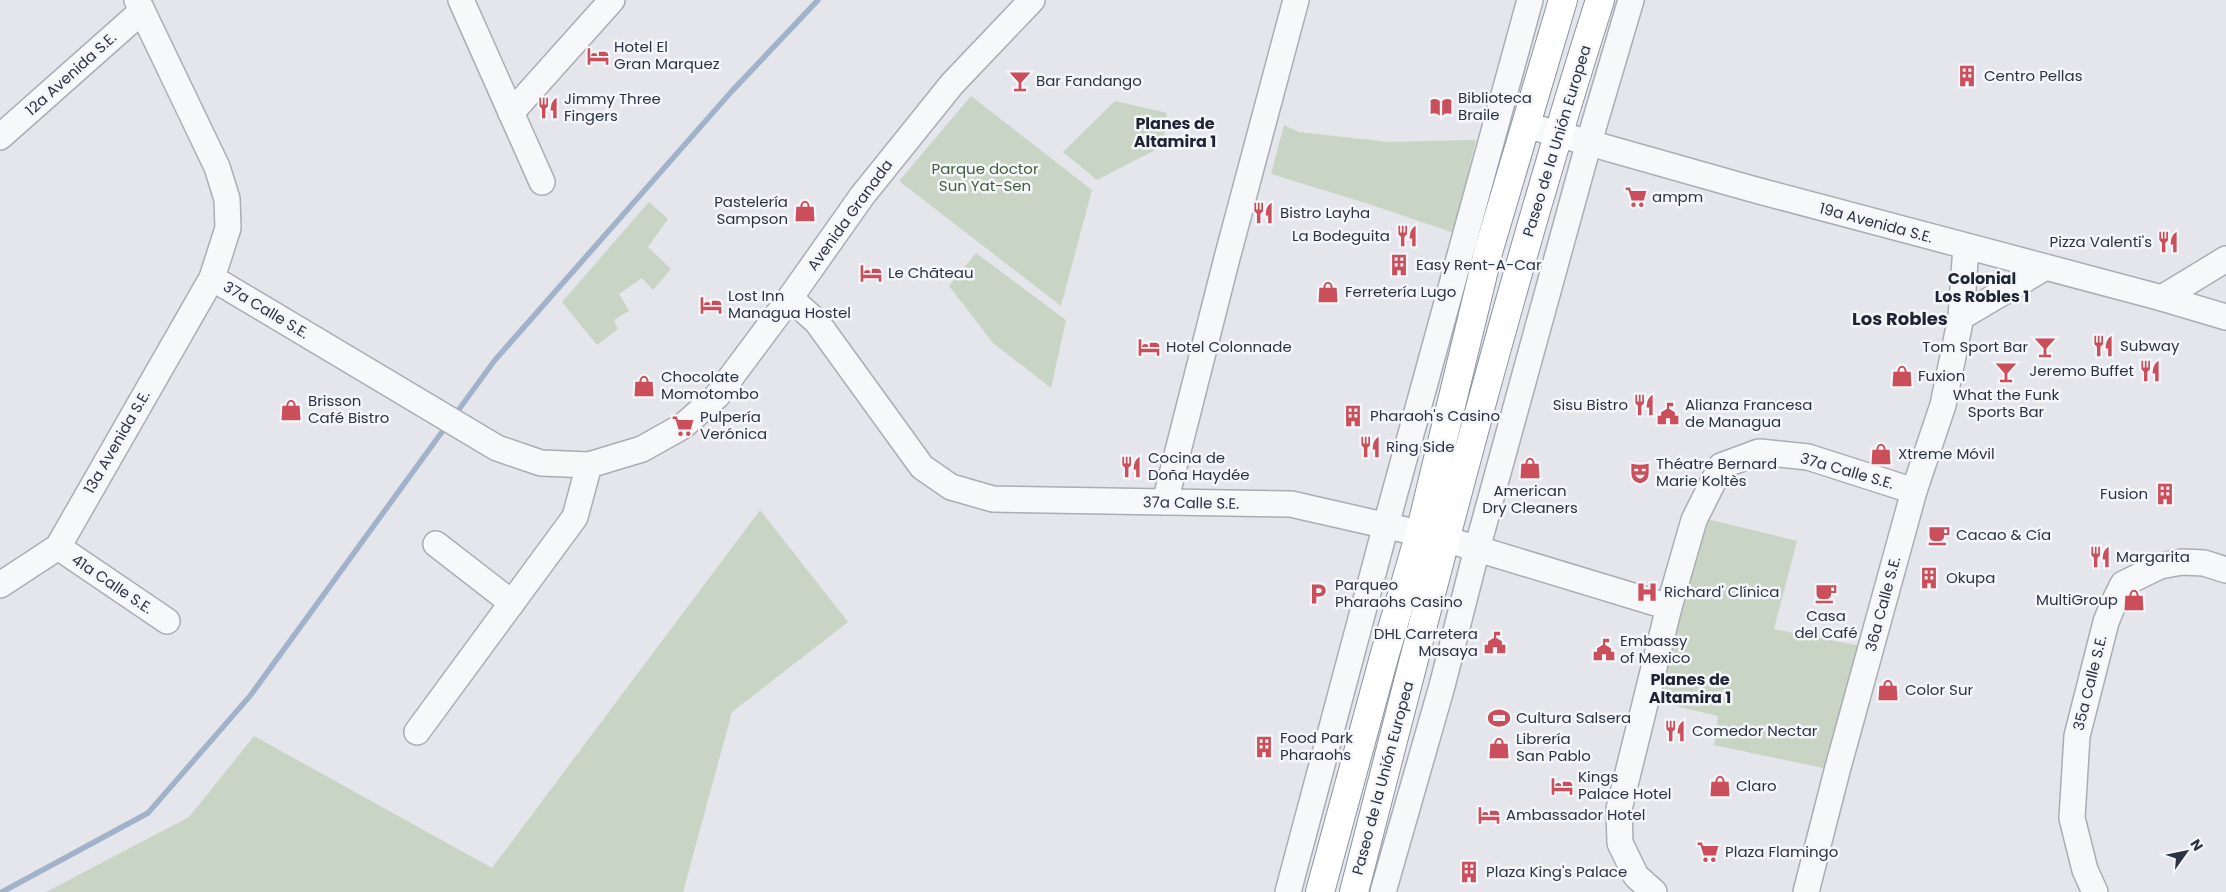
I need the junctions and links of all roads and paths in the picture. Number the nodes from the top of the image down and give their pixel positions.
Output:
1 (461, 0) edge
2 (612, 0) edge
3 (1032, 0) edge
4 (1296, 0) edge
5 (1530, 0) edge
6 (1563, 0) edge
7 (1600, 0) edge
8 (1631, 0) edge
9 (139, 6) edge
10 (511, 113) junction
11 (1526, 125) junction
12 (1557, 133) junction
13 (0, 137) edge
14 (1589, 142) junction
15 (542, 182) dead end
16 (1966, 247) junction
17 (2226, 259) edge
18 (2044, 268) junction
19 (212, 278) junction
20 (790, 298) junction
21 (2162, 298) junction
22 (1960, 317) junction
23 (2226, 318) edge
24 (589, 465) junction
25 (1914, 491) junction
26 (1165, 502) junction
27 (1386, 525) junction
28 (1433, 536) junction
29 (436, 544) dead end
30 (58, 546) junction
31 (1477, 549) junction
32 (2226, 570) edge
33 (0, 585) edge
34 (512, 603) junction
35 (1669, 607) junction
36 (167, 621) dead end
37 (418, 732) dead end
38 (1288, 892) edge
39 (1320, 892) edge
40 (1354, 892) edge
41 (1383, 892) edge
42 (1654, 892) edge
43 (1806, 892) edge
44 (2095, 892) edge

1 - 10 street
2 - 10 street
3 - 20 street, Avenida Granada
4 - 26 street
5 - 27 street
6 - 11 highway, Paseo de la Unión Europea
7 - 12 highway, Paseo de la Unión Europea
8 - 14 street
9 - 13 street, 12a Avenida S.E.
9 - 19 street, 37a Calle S.E.
10 - 15 street
11 - 12 street, 19a Avenida S.E.
11 - 28 highway, Paseo de la Unión Europea
12 - 14 street, 19a Avenida S.E.
12 - 28 highway, Paseo de la Unión Europea
14 - 16 street, 19a Avenida S.E.
14 - 31 street
16 - 18 street, 19a Avenida S.E.
16 - 22 street, 36a Calle S.E.
17 - 21 street
18 - 21 street, 19a Avenida S.E.
18 - 22 street
19 - 24 street, 37a Calle S.E.
19 - 30 street, 13a Avenida S.E.
20 - 24 street, Avenida Granada
20 - 26 street, 37a Calle S.E.
21 - 23 street, 19a Avenida S.E.
22 - 25 street, 36a Calle S.E.
24 - 34 street
25 - 35 street, 37a Calle S.E.
25 - 43 street, 36a Calle S.E.
26 - 27 street, 37a Calle S.E.
27 - 28 street, 37a Calle S.E.
27 - 38 street
28 - 31 street, 37a Calle S.E.
28 - 39 highway, Paseo de la Unión Europea
28 - 40 highway, Paseo de la Unión Europea
29 - 34 street
30 - 33 street, 13a Avenida S.E.
30 - 36 street, 41a Calle S.E.
31 - 35 street, 37a Calle S.E.
31 - 41 street
32 - 44 street, 35a Calle S.E.
34 - 37 street
35 - 42 street, 37a Calle S.E.

